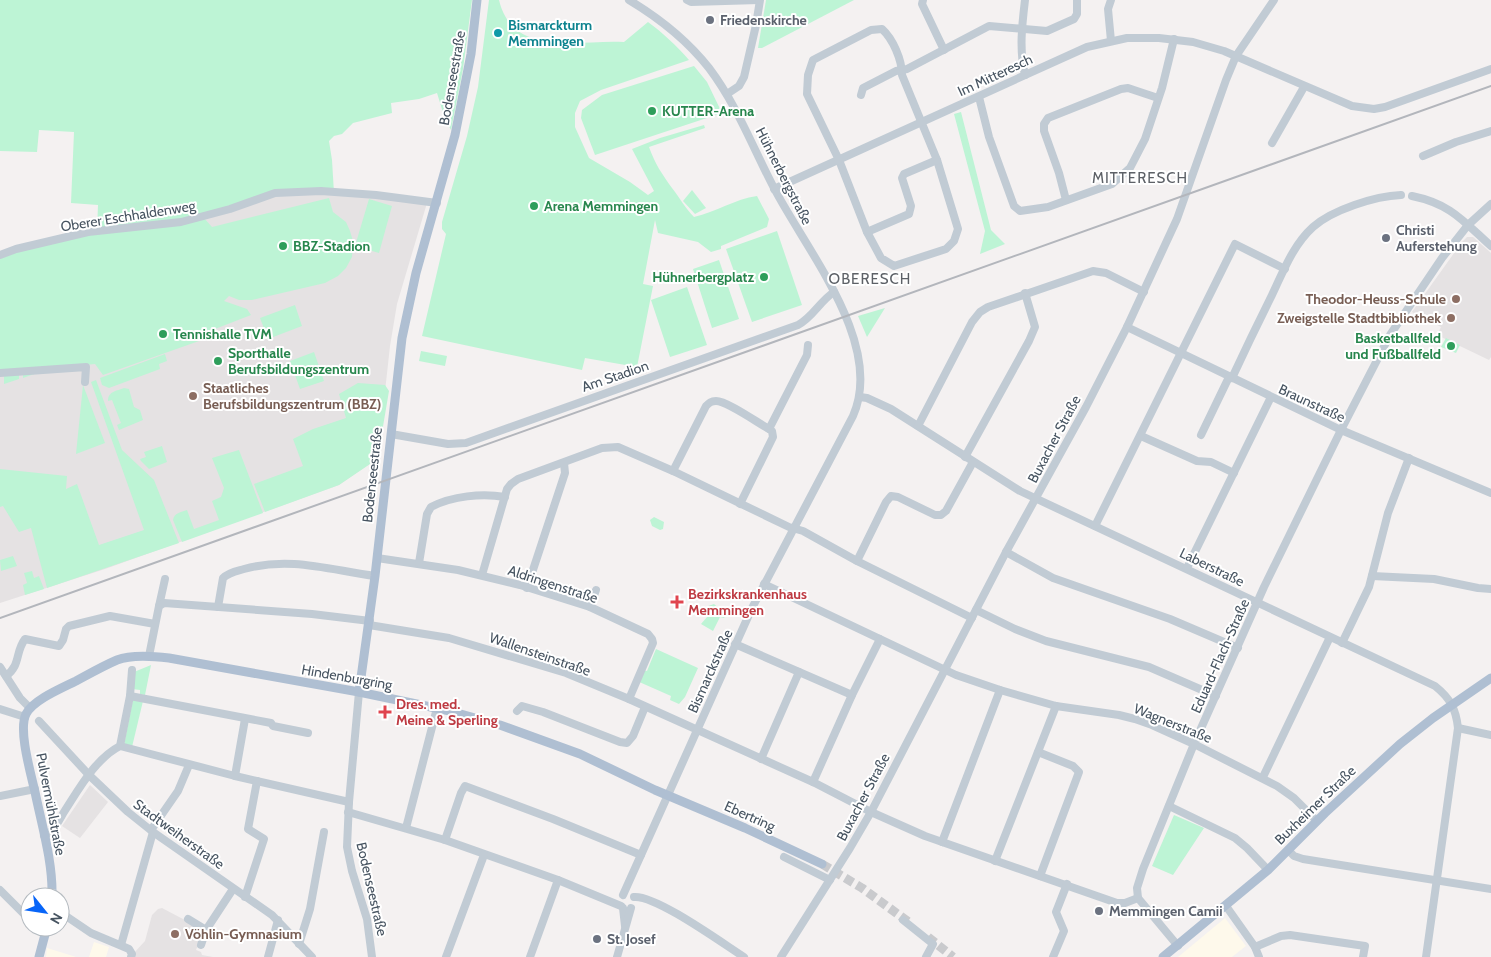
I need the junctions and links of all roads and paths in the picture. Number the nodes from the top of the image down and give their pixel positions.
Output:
1 (478, 0) edge
2 (628, 0) edge
3 (687, 0) edge
4 (759, 0) edge
5 (923, 0) edge
6 (1025, 0) edge
7 (1077, 0) edge
8 (1111, 0) edge
9 (1274, 0) edge
10 (1022, 29) junction
11 (1174, 39) junction
12 (1111, 41) junction
13 (944, 50) junction
14 (1236, 56) junction
15 (1491, 69) edge
16 (902, 70) junction
17 (1025, 75) junction
18 (1304, 87) junction
19 (727, 94) junction
20 (862, 95) dead end
21 (978, 97) junction
22 (1158, 98) junction
23 (922, 123) junction
24 (1491, 131) edge
25 (1272, 143) dead end
26 (1423, 156) dead end
27 (839, 160) junction
28 (937, 160) junction
29 (774, 189) junction
30 (1401, 195) dead end
31 (1412, 196) dead end
32 (1066, 200) junction
33 (437, 203) junction
34 (1491, 204) edge
35 (1468, 226) junction
36 (867, 232) junction
37 (1491, 246) edge
38 (0, 255) edge
39 (1285, 269) junction
40 (834, 292) junction
41 (1144, 292) junction
42 (1025, 293) junction
43 (1127, 327) junction
44 (808, 345) dead end
45 (1180, 353) junction
46 (0, 373) edge
47 (1231, 377) junction
48 (85, 382) dead end
49 (860, 397) junction
50 (1271, 397) junction
51 (918, 426) junction
52 (769, 429) junction
53 (1341, 430) junction
54 (391, 434) junction
55 (1201, 435) dead end
56 (1141, 436) junction
57 (965, 457) junction
58 (1409, 458) junction
59 (973, 462) junction
60 (564, 463) junction
61 (673, 471) junction
62 (1234, 473) junction
63 (1491, 493) edge
64 (505, 497) junction
65 (1036, 498) junction
66 (740, 504) junction
67 (1096, 526) junction
68 (794, 528) junction
69 (1006, 552) junction
70 (377, 558) junction
71 (857, 562) junction
72 (418, 563) junction
73 (1186, 568) junction
74 (482, 575) junction
75 (375, 576) junction
76 (1372, 576) junction
77 (164, 579) dead end
78 (764, 584) junction
79 (527, 588) junction
80 (1491, 589) edge
81 (596, 590) dead end
82 (1257, 603) junction
83 (159, 606) junction
84 (218, 607) junction
85 (590, 607) junction
86 (976, 610) junction
87 (972, 618) junction
88 (369, 623) junction
89 (155, 624) junction
90 (1330, 637) junction
91 (880, 639) junction
92 (1342, 643) junction
93 (735, 644) junction
94 (1238, 648) junction
95 (149, 656) junction
96 (0, 667) edge
97 (132, 670) dead end
98 (945, 670) junction
99 (799, 672) junction
100 (6, 676) junction
101 (1491, 678) edge
102 (1000, 690) junction
103 (359, 692) junction
104 (852, 695) junction
105 (130, 696) junction
106 (1216, 696) junction
107 (629, 699) junction
108 (1453, 704) junction
109 (1056, 706) junction
110 (646, 707) junction
111 (30, 708) junction
112 (437, 708) junction
113 (0, 709) edge
114 (517, 711) dead end
115 (25, 717) junction
116 (245, 718) junction
117 (39, 721) dead end
118 (1458, 728) junction
119 (696, 730) junction
120 (308, 733) dead end
121 (1491, 735) edge
122 (1194, 744) junction
123 (120, 746) junction
124 (1038, 752) junction
125 (761, 759) junction
126 (189, 765) junction
127 (89, 775) junction
128 (234, 776) junction
129 (1262, 778) junction
130 (257, 782) junction
131 (813, 782) junction
132 (34, 789) junction
133 (667, 794) junction
134 (0, 796) edge
135 (348, 802) junction
136 (1169, 806) junction
137 (348, 812) junction
138 (871, 812) junction
139 (1317, 821) junction
140 (406, 828) junction
141 (152, 831) junction
142 (324, 832) dead end
143 (44, 836) junction
144 (445, 840) junction
145 (942, 842) junction
146 (1288, 850) junction
147 (484, 855) junction
148 (640, 855) junction
149 (784, 857) dead end
150 (994, 861) junction
151 (822, 864) tunnel mouth
152 (1268, 870) junction
153 (1040, 876) junction
154 (631, 878) junction
155 (558, 880) junction
156 (830, 880) junction
157 (1437, 880) junction
158 (1067, 884) junction
159 (52, 887) edge
160 (233, 888) junction
161 (1491, 889) edge
162 (0, 890) edge
163 (622, 896) junction
164 (633, 896) junction
165 (244, 897) junction
166 (605, 898) junction
167 (1138, 898) junction
168 (650, 902) junction
169 (1226, 906) junction
170 (622, 907) junction
171 (632, 907) junction
172 (20, 910) edge
173 (70, 919) edge
174 (188, 919) dead end
175 (278, 920) junction
176 (903, 920) tunnel mouth
177 (625, 926) junction
178 (206, 930) junction
179 (44, 937) edge
180 (299, 944) junction
181 (121, 945) junction
182 (200, 945) dead end
183 (1178, 946) junction
184 (1255, 947) junction
185 (783, 954) edge
186 (39, 957) edge
187 (131, 957) edge
188 (268, 957) edge
189 (312, 957) edge
190 (372, 957) edge
191 (446, 957) edge
192 (530, 957) edge
193 (616, 957) edge
194 (744, 957) edge
195 (793, 957) edge
196 (926, 957) edge
197 (1052, 957) edge
198 (1163, 957) edge
199 (1259, 957) edge
200 (1363, 957) edge
201 (1426, 957) edge

1 - 33 main road, Bodenseestraße
2 - 19 street, Hühnerbergstraße
3 - 4 street
4 - 19 street
5 - 13 street
6 - 10 street
7 - 10 street
8 - 12 street
9 - 14 street, Buxacher Straße
10 - 13 street
10 - 17 street
11 - 12 street, Im Mitteresch
11 - 14 street, Im Mitteresch
11 - 22 street
12 - 17 street, Im Mitteresch
13 - 16 street
14 - 18 street, Im Mitteresch
14 - 41 street, Buxacher Straße
15 - 18 street, Im Mitteresch
16 - 20 street
16 - 23 street
16 - 27 street
17 - 21 street, Im Mitteresch
18 - 25 street
19 - 29 street, Hühnerbergstraße
21 - 23 street, Im Mitteresch
21 - 32 street
22 - 32 street
22 - 32 street
23 - 27 street, Im Mitteresch
23 - 28 street
24 - 26 street
27 - 29 street, Im Mitteresch
27 - 36 street
28 - 36 street
28 - 36 street
29 - 40 street, Hühnerbergstraße
30 - 39 street
31 - 35 street
33 - 38 street, Oberer Eschhaldenweg
33 - 54 main road, Bodenseestraße
34 - 35 street, Eduard-Flach-Straße
35 - 37 street
35 - 53 street, Eduard-Flach-Straße
39 - 45 street
39 - 47 street
40 - 49 street, Hühnerbergstraße
40 - 54 street, Am Stadion
41 - 42 street
41 - 43 street, Buxacher Straße
42 - 51 street
42 - 57 street
43 - 45 street, Braunstraße
43 - 65 street, Buxacher Straße
44 - 52 street
45 - 47 street, Braunstraße
45 - 56 street
46 - 48 street
47 - 50 street, Braunstraße
47 - 55 street
49 - 51 street, Laberstraße
49 - 68 street, Bismarckstraße
50 - 53 street, Braunstraße
50 - 62 street
51 - 57 street, Laberstraße
52 - 61 street
52 - 66 street
53 - 58 street, Braunstraße
53 - 82 street, Eduard-Flach-Straße
54 - 70 main road, Bodenseestraße
56 - 62 street
56 - 67 street
57 - 59 street, Laberstraße
58 - 63 street, Braunstraße
58 - 76 street
59 - 65 street, Laberstraße
59 - 71 street
60 - 61 street
60 - 64 street
60 - 79 street
61 - 66 street
62 - 73 street
64 - 72 street
64 - 74 street
65 - 67 street, Laberstraße
65 - 69 street, Buxacher Straße
66 - 68 street
67 - 73 street, Laberstraße
68 - 71 street
68 - 78 street, Bismarckstraße
69 - 86 street, Buxacher Straße
69 - 94 street
70 - 72 street, Aldringenstraße
70 - 75 main road, Bodenseestraße
71 - 87 street
72 - 74 street, Aldringenstraße
73 - 82 street, Laberstraße
74 - 79 street, Aldringenstraße
75 - 84 street
75 - 88 main road, Bodenseestraße
76 - 80 street
76 - 92 street
77 - 83 street
78 - 91 street, Wagnerstraße
78 - 93 street, Bismarckstraße
79 - 85 street, Aldringenstraße
81 - 85 street
82 - 90 street, Laberstraße
82 - 94 street, Eduard-Flach-Straße
83 - 84 street, Wallensteinstraße
83 - 89 street
84 - 88 street, Wallensteinstraße
85 - 107 street, Aldringenstraße
86 - 87 street, Buxacher Straße
86 - 106 street
87 - 98 street, Buxacher Straße
88 - 103 main road, Bodenseestraße
88 - 107 street, Wallensteinstraße
89 - 95 street
89 - 100 street
90 - 92 street, Laberstraße
90 - 129 street
91 - 98 street, Wagnerstraße
91 - 104 street
92 - 108 street, Laberstraße
93 - 99 street
93 - 119 street, Bismarckstraße
94 - 106 street, Eduard-Flach-Straße
95 - 103 main road, Hindenburgring
95 - 111 main road, Hindenburgring
96 - 100 street
97 - 105 street
98 - 102 street, Wagnerstraße
98 - 138 street, Buxacher Straße
99 - 104 street
99 - 125 street
100 - 111 street
101 - 108 main road, Buxheimer Straße
102 - 109 street, Wagnerstraße
102 - 145 street
103 - 112 main road, Hindenburgring
103 - 135 street, Bodenseestraße
104 - 131 street
105 - 116 street
105 - 123 street
106 - 122 street, Eduard-Flach-Straße
107 - 110 street, Wallensteinstraße
108 - 118 street
108 - 139 main road, Buxheimer Straße
109 - 122 street, Wagnerstraße
109 - 124 street
110 - 114 street
110 - 119 street, Wallensteinstraße
111 - 115 main road, Hindenburgring
112 - 133 main road, Hindenburgring
112 - 140 street
113 - 115 street
115 - 132 main road, Pulvermühlstraße
116 - 120 street
116 - 128 street
117 - 127 street, Stadtweiherstraße
118 - 121 street
118 - 157 street
119 - 125 street, Wallensteinstraße
119 - 133 street, Bismarckstraße
122 - 129 street, Wagnerstraße
122 - 136 street, Eduard-Flach-Straße
123 - 126 street
123 - 127 street
124 - 150 street
124 - 153 street
125 - 131 street, Wallensteinstraße
126 - 128 street
126 - 141 street
127 - 141 street, Stadtweiherstraße
127 - 143 street
128 - 130 street
129 - 139 street, Wagnerstraße
130 - 135 street
130 - 165 street
131 - 138 street, Wallensteinstraße
132 - 134 street
132 - 143 main road, Pulvermühlstraße
133 - 148 street, Bismarckstraße
133 - 151 main road, Ebertring
135 - 137 street, Bodenseestraße
136 - 152 street
136 - 167 street, Eduard-Flach-Straße
137 - 140 street
137 - 190 street, Bodenseestraße
138 - 145 street, Wallensteinstraße
138 - 156 street, Buxacher Straße
139 - 146 main road, Buxheimer Straße
140 - 144 street
141 - 160 street, Stadtweiherstraße
141 - 181 street
142 - 180 street
143 - 159 main road, Pulvermühlstraße
144 - 147 street
144 - 148 street
145 - 150 street, Wallensteinstraße
146 - 152 main road, Buxheimer Straße
146 - 157 street
147 - 155 street
147 - 191 street
148 - 154 street, Bismarckstraße
149 - 156 street
150 - 153 street, Wallensteinstraße
152 - 169 main road, Buxheimer Straße
153 - 158 street, Wallensteinstraße
154 - 163 street, Bismarckstraße
154 - 164 street, Bismarckstraße
155 - 166 street
155 - 192 street
156 - 185 street, Buxacher Straße
157 - 161 street
157 - 201 street
158 - 167 street, Wallensteinstraße
158 - 197 street
160 - 165 street, Stadtweiherstraße
160 - 178 street
162 - 172 street
163 - 164 street
163 - 166 street
163 - 170 street, Bismarckstraße
164 - 168 street
164 - 171 street, Bismarckstraße
165 - 175 street, Stadtweiherstraße
166 - 170 street
167 - 183 street
168 - 171 street
168 - 194 street
169 - 183 main road, Buxheimer Straße
169 - 184 street
170 - 171 street
170 - 177 street, Bismarckstraße
171 - 177 street, Bismarckstraße
173 - 181 street
174 - 178 street
175 - 180 street, Stadtweiherstraße
175 - 188 street
176 - 196 street
177 - 193 street, Bismarckstraße
178 - 182 street
179 - 186 main road
180 - 189 street, Stadtweiherstraße
181 - 187 street
183 - 198 main road, Buxheimer Straße
184 - 199 street
184 - 200 street
185 - 195 street

